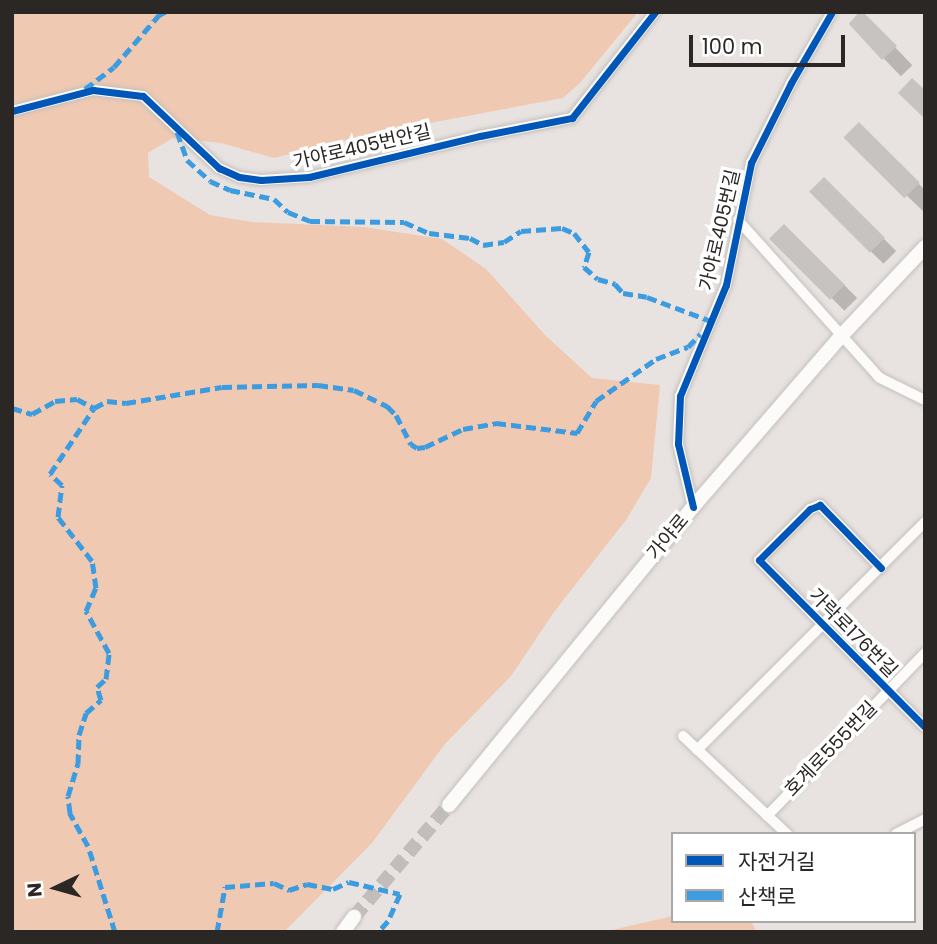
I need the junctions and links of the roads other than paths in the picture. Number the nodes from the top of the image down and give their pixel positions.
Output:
1 (656, 12) edge
2 (832, 12) edge
3 (12, 111) edge
4 (738, 220) junction
5 (925, 247) edge
6 (842, 335) junction
7 (923, 396) edge
8 (693, 507) junction
9 (925, 522) edge
10 (881, 568) junction
11 (822, 626) junction
12 (925, 653) edge
13 (887, 691) junction
14 (925, 727) edge
15 (683, 736) dead end
16 (697, 750) junction
17 (449, 806) tunnel mouth
18 (767, 816) junction
19 (925, 819) edge
20 (785, 832) edge
21 (900, 832) edge
22 (355, 917) tunnel mouth
23 (343, 932) edge

1 - 3 street, 가야로405번안길
2 - 4 street, 가야로405번길
4 - 6 street
4 - 8 street, 가야로405번길
5 - 6 main road, 가야로
6 - 7 street
6 - 8 main road, 가야로
8 - 17 main road, 가야로
9 - 10 street, 가락로176번길
10 - 11 street, 가락로176번길
10 - 11 street, 가락로176번길
11 - 13 street, 가락로176번길
11 - 16 street, 가락로176번길
12 - 13 street, 호계로555번길
13 - 14 street, 가락로176번길
13 - 18 street, 호계로555번길
15 - 16 street
16 - 18 street
18 - 20 street
19 - 21 street
22 - 23 main road

